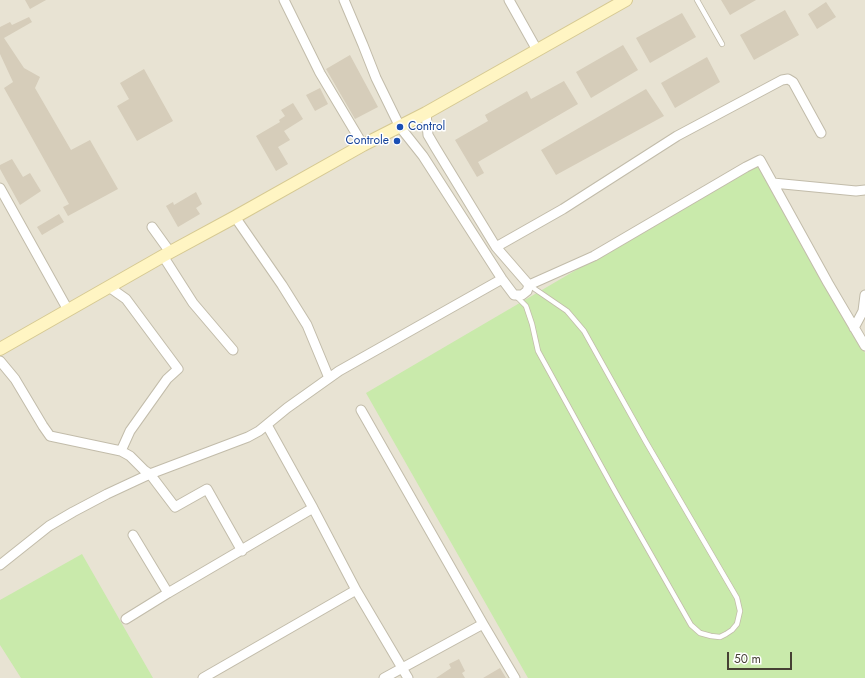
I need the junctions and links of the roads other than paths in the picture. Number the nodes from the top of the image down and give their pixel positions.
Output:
1 (284, 0) edge
2 (344, 0) edge
3 (508, 0) edge
4 (626, 0) edge
5 (697, 0) edge
6 (722, 44) dead end
7 (537, 50) junction
8 (426, 113) junction
9 (400, 127) junction
10 (821, 134) dead end
11 (363, 145) junction
12 (435, 147) junction
13 (424, 156) junction
14 (773, 183) junction
15 (0, 188) edge
16 (865, 190) edge
17 (235, 217) junction
18 (152, 227) dead end
19 (496, 247) junction
20 (166, 254) junction
21 (502, 279) junction
22 (529, 285) junction
23 (110, 287) junction
24 (514, 295) junction
25 (865, 295) edge
26 (68, 310) junction
27 (854, 328) junction
28 (865, 346) edge
29 (0, 349) edge
30 (233, 350) dead end
31 (0, 361) edge
32 (329, 378) junction
33 (361, 410) dead end
34 (267, 425) junction
35 (121, 452) junction
36 (150, 474) junction
37 (313, 508) junction
38 (133, 535) dead end
39 (242, 550) junction
40 (0, 565) edge
41 (356, 590) junction
42 (168, 593) junction
43 (126, 619) dead end
44 (483, 624) junction
45 (402, 668) junction
46 (203, 678) edge
47 (384, 678) edge
48 (408, 678) edge
49 (515, 678) edge

1 - 11 street
2 - 9 street
3 - 7 street
4 - 7 main road
5 - 6 lane
7 - 8 main road
8 - 9 main road
8 - 12 street
9 - 11 main road
9 - 13 street
10 - 19 street
11 - 17 main road
12 - 13 street
12 - 19 street
13 - 21 street
14 - 16 street
14 - 22 street
14 - 27 street
15 - 26 street
17 - 20 main road
17 - 32 street
18 - 20 street
19 - 22 street
20 - 23 main road
20 - 30 street
21 - 24 street
21 - 32 street
22 - 24 street
22 - 24 lane
23 - 26 main road
23 - 35 street
25 - 27 street
26 - 29 main road
27 - 28 street
31 - 35 street
32 - 34 street
33 - 44 street
34 - 36 street
34 - 37 street
35 - 36 street
36 - 39 street
36 - 40 street
37 - 39 street
37 - 41 street
38 - 42 street
39 - 42 street
41 - 45 street
41 - 46 street
42 - 43 street
44 - 45 street
44 - 49 street
45 - 47 street
45 - 48 street

